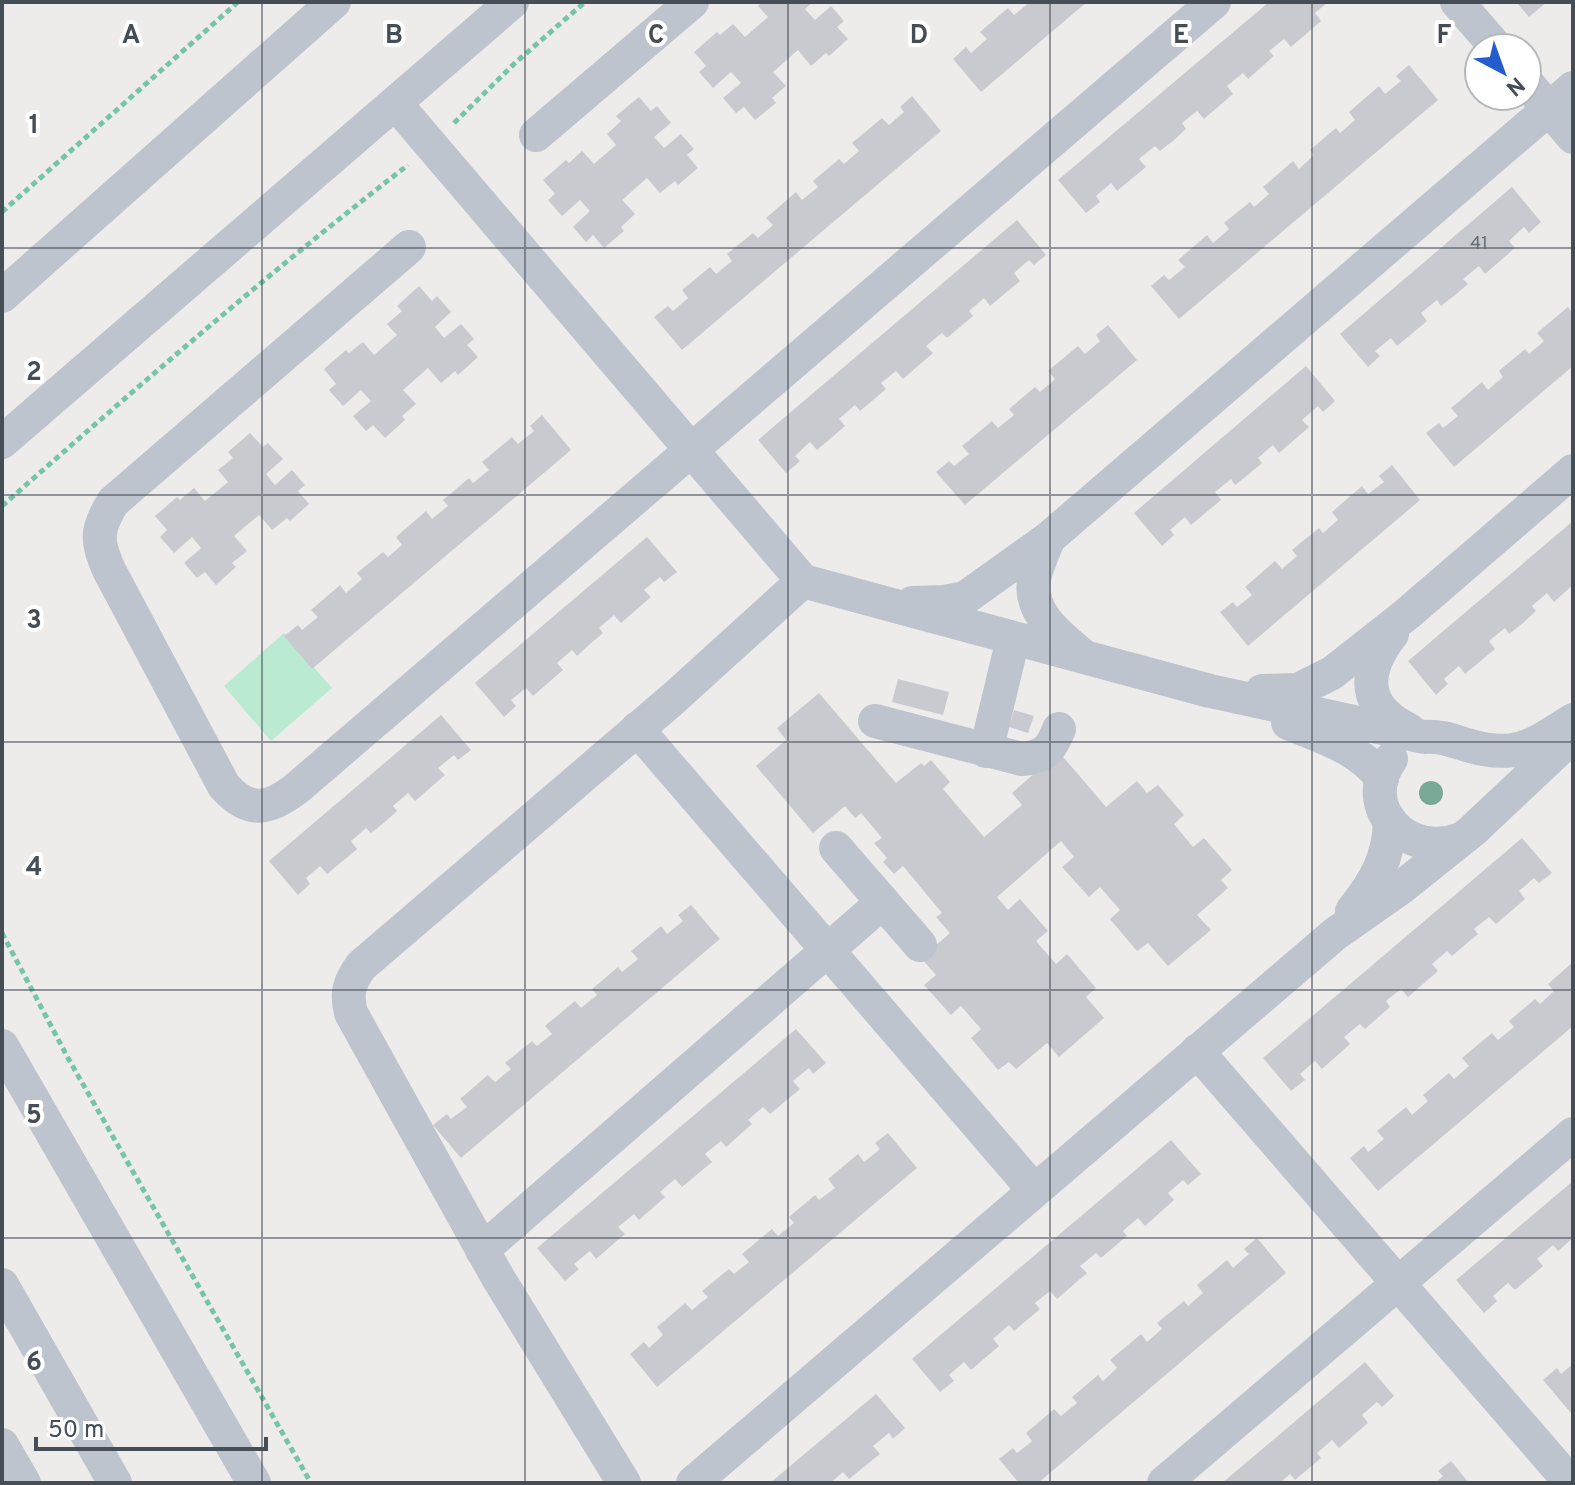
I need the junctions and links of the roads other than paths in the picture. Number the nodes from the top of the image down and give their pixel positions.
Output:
1 (512, 2) edge
2 (692, 2) edge
3 (1214, 2) edge
4 (1457, 2) edge
5 (318, 7) edge
6 (1483, 32) edge
7 (1561, 98) edge
8 (396, 104) junction
9 (536, 135) dead end
10 (1573, 137) edge
11 (409, 247) dead end
12 (2, 296) edge
13 (2, 442) edge
14 (693, 450) junction
15 (1573, 471) edge
16 (1049, 538) junction
17 (803, 581) junction
18 (886, 604) junction
19 (1407, 614) junction
20 (1013, 639) junction
21 (1084, 657) junction
22 (1210, 691) junction
23 (1573, 720) edge
24 (875, 721) dead end
25 (637, 729) junction
26 (1059, 729) dead end
27 (1573, 736) edge
28 (1424, 737) junction
29 (1465, 744) junction
30 (986, 751) junction
31 (1382, 779) junction
32 (1390, 821) junction
33 (1471, 830) junction
34 (836, 848) dead end
35 (883, 902) junction
36 (1335, 934) junction
37 (920, 945) dead end
38 (829, 950) junction
39 (2, 1046) edge
40 (1197, 1051) junction
41 (1573, 1134) edge
42 (1034, 1190) junction
43 (482, 1250) junction
44 (1398, 1284) junction
45 (2, 1285) edge
46 (2, 1445) edge
47 (24, 1483) edge
48 (115, 1483) edge
49 (254, 1483) edge
50 (624, 1483) edge
51 (693, 1483) edge
52 (1164, 1483) edge
53 (1571, 1483) edge

1 - 8 street
2 - 9 street
3 - 14 street
4 - 6 street
5 - 12 street
7 - 10 street
7 - 16 street
8 - 13 street
8 - 14 street
11 - 14 street
14 - 17 street
15 - 19 street
16 - 18 street
16 - 21 street
17 - 18 street
17 - 25 street
18 - 20 street
19 - 22 street
19 - 28 street
20 - 21 street
20 - 30 street
21 - 22 street
22 - 28 street
22 - 31 street
23 - 29 street
24 - 30 street
25 - 38 street
25 - 43 street
26 - 30 street
27 - 33 street
28 - 29 street
28 - 31 street
29 - 33 street
31 - 32 street
32 - 33 street
32 - 36 street
33 - 36 street
34 - 35 street
35 - 37 street
35 - 38 street
36 - 40 street
38 - 42 street
38 - 43 street
39 - 49 street
40 - 42 street
40 - 44 street
41 - 44 street
42 - 51 street
43 - 50 street
44 - 52 street
44 - 53 street
45 - 48 street
46 - 47 street

